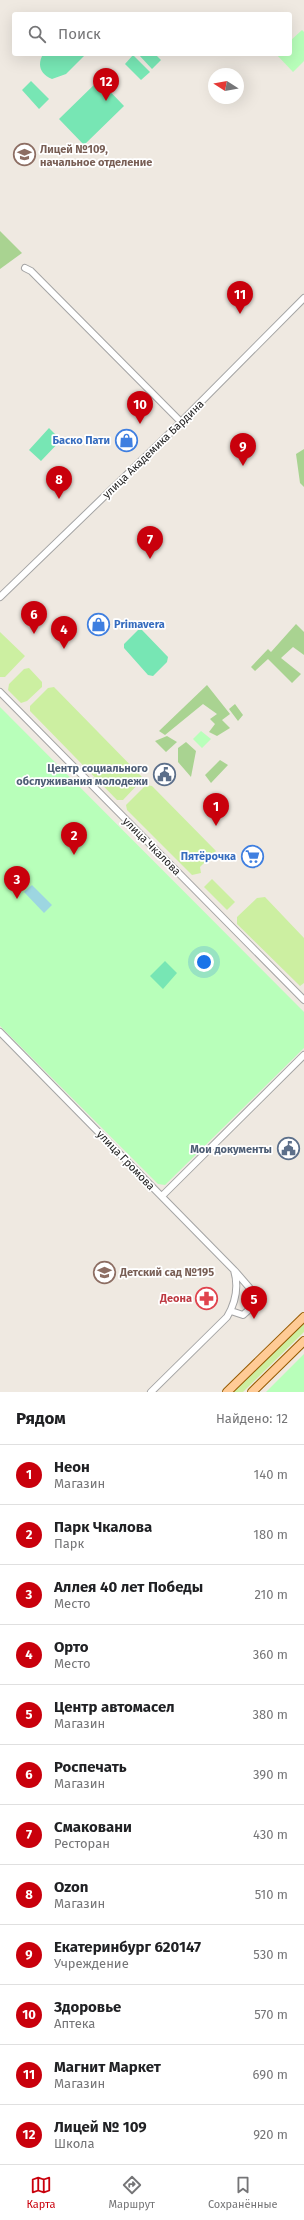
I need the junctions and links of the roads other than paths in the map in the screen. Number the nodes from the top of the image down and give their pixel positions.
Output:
1 (25, 268) dead end
2 (303, 302) edge
3 (180, 422) junction
4 (0, 597) edge
5 (0, 692) edge
6 (304, 1000) edge
7 (0, 1032) edge
8 (304, 1055) edge
9 (162, 1196) junction
10 (234, 1270) junction
11 (231, 1311) junction
12 (304, 1317) edge
13 (304, 1341) edge
14 (151, 1392) edge
15 (228, 1392) edge
16 (252, 1392) edge

1 - 3 street
2 - 3 street, улица Академика Бардина
3 - 4 street, улица Академика Бардина
5 - 6 street, улица Чкалова
7 - 9 street, улица Громова
8 - 9 street
9 - 10 street, улица Громова
10 - 11 street
10 - 11 street, улица Громова
11 - 14 street
12 - 15 main road
13 - 16 main road

